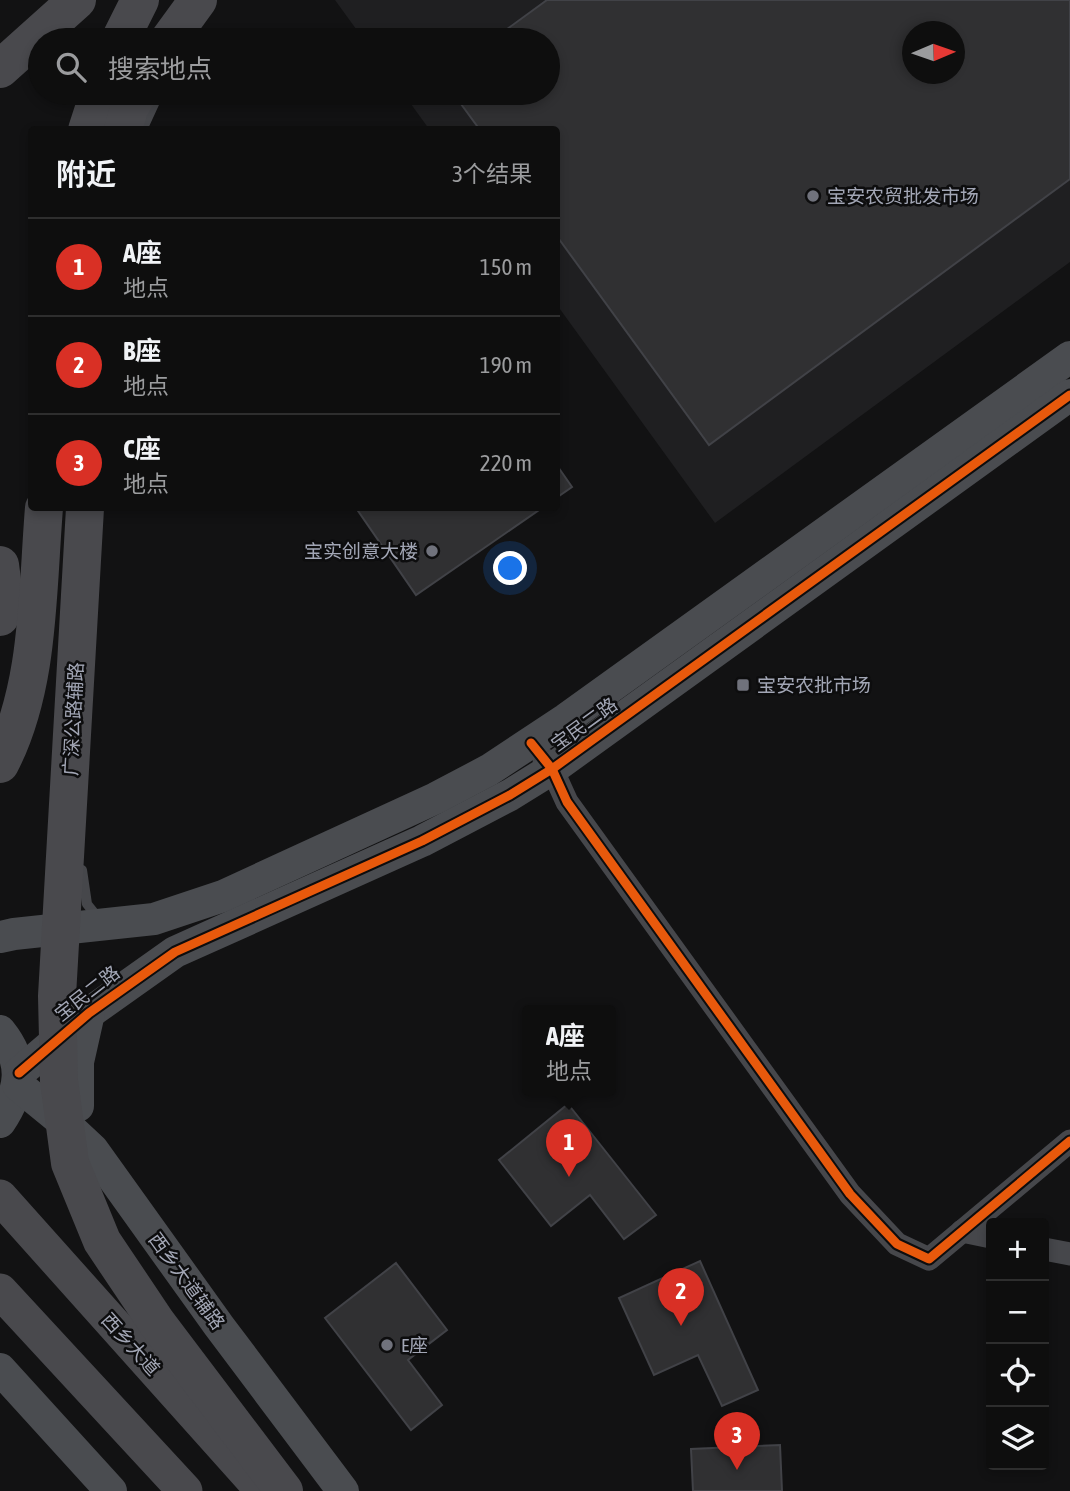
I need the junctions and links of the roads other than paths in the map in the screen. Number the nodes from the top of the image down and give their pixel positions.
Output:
1 (77, 0) edge
2 (139, 0) edge
3 (198, 0) edge
4 (46, 28) edge
5 (126, 28) edge
6 (178, 28) edge
7 (28, 44) edge
8 (0, 69) edge
9 (95, 105) edge
10 (131, 105) edge
11 (153, 105) edge
12 (88, 126) edge
13 (124, 126) edge
14 (144, 126) edge
15 (1070, 357) edge
16 (1070, 395) edge
17 (44, 511) edge
18 (85, 511) edge
19 (0, 565) edge
20 (0, 617) edge
21 (531, 743) junction
22 (0, 764) edge
23 (552, 769) junction
24 (82, 864) dead end
25 (107, 924) junction
26 (0, 937) edge
27 (89, 1013) junction
28 (0, 1031) edge
29 (18, 1079) junction
30 (0, 1122) edge
31 (1070, 1141) edge
32 (93, 1150) junction
33 (0, 1197) edge
34 (962, 1231) junction
35 (986, 1236) edge
36 (1049, 1250) edge
37 (1070, 1254) edge
38 (0, 1291) edge
39 (0, 1369) edge
40 (111, 1491) edge
41 (184, 1491) edge
42 (263, 1491) edge
43 (284, 1491) edge
44 (343, 1491) edge

1 - 4 highway
2 - 5 highway
3 - 6 highway
7 - 8 highway
9 - 12 highway
10 - 13 highway
11 - 14 lane
15 - 21 street, 宝民二路
16 - 23 street, 宝民二路
17 - 22 highway
18 - 43 highway, bridge
19 - 20 highway
21 - 23 street
21 - 25 street, 宝民二路
23 - 27 street, 宝民二路
23 - 34 street
24 - 25 lane
25 - 26 street, 宝民二路
27 - 29 street, 宝民二路
27 - 32 street
28 - 29 street, 西乡大道辅路
29 - 30 street, 宝民二路
29 - 32 street, 西乡大道辅路
31 - 34 street
32 - 44 street, 西乡大道辅路
33 - 42 main road, 西乡大道
34 - 35 street
36 - 37 street
38 - 41 main road
39 - 40 street

